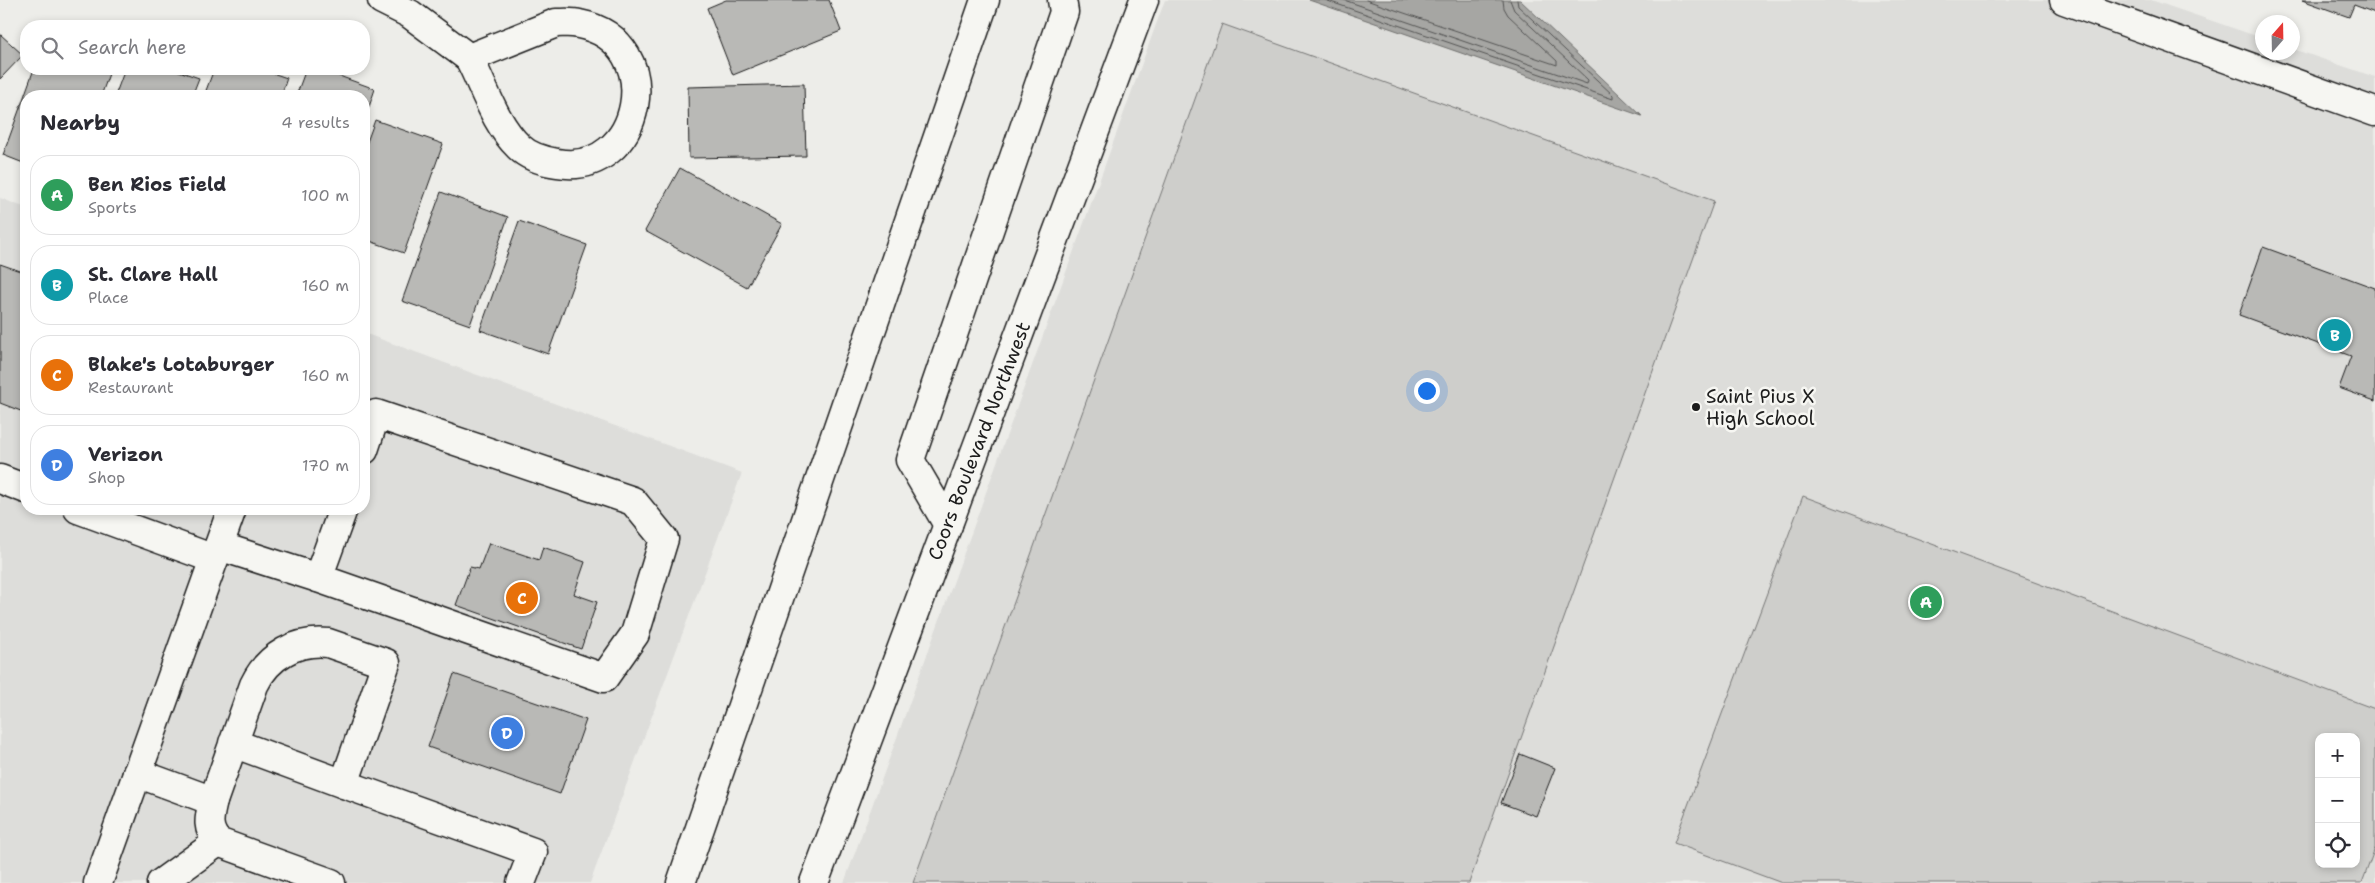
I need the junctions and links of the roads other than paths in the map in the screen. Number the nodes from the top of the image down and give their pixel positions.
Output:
1 (382, 0) edge
2 (1062, 0) edge
3 (1144, 0) edge
4 (2064, 0) edge
5 (980, 5) edge
6 (469, 58) junction
7 (2375, 112) edge
8 (370, 412) edge
9 (0, 480) edge
10 (20, 487) edge
11 (97, 515) edge
12 (230, 515) edge
13 (341, 515) edge
14 (948, 525) junction
15 (216, 553) junction
16 (318, 578) junction
17 (234, 743) junction
18 (137, 773) junction
19 (344, 784) junction
20 (213, 801) junction
21 (218, 842) junction
22 (98, 883) edge
23 (161, 883) edge
24 (330, 883) edge
25 (521, 883) edge
26 (681, 883) edge
27 (814, 883) edge

1 - 6 main road
2 - 14 main road
3 - 14 main road, Coors Boulevard Northwest
4 - 7 main road
5 - 26 main road
6 - 6 main road
8 - 16 main road
9 - 10 main road
11 - 15 main road
12 - 15 main road
13 - 16 main road
14 - 27 main road, Coors Boulevard Northwest
15 - 16 main road
15 - 18 main road
17 - 19 main road
17 - 19 main road
17 - 20 main road
18 - 20 main road
18 - 22 main road
19 - 25 main road
20 - 21 main road
21 - 23 main road
21 - 24 main road

